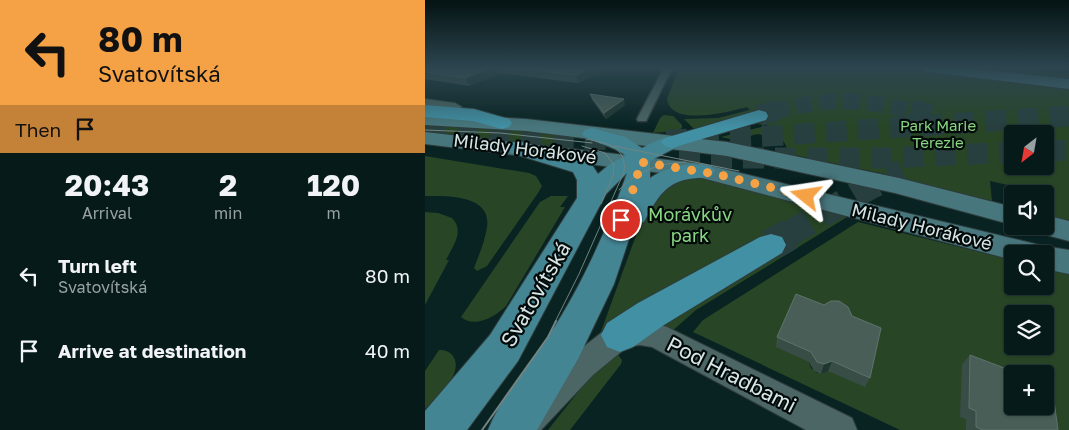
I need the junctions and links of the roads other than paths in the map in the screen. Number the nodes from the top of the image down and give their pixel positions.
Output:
1 (658, 88) edge
2 (425, 103) edge
3 (455, 107) dead end
4 (425, 111) edge
5 (759, 116) tunnel mouth
6 (425, 119) edge
7 (642, 119) dead end
8 (502, 123) junction
9 (592, 134) junction
10 (425, 138) edge
11 (672, 142) junction
12 (519, 148) junction
13 (636, 160) junction
14 (703, 171) junction
15 (590, 197) junction
16 (1004, 214) edge
17 (1054, 227) edge
18 (1069, 231) edge
19 (771, 246) tunnel mouth
20 (1004, 247) edge
21 (1054, 258) edge
22 (1069, 262) edge
23 (597, 284) junction
24 (621, 335) junction
25 (439, 430) edge
26 (511, 430) edge
27 (517, 430) edge
28 (840, 430) edge

1 - 7 street
2 - 3 street
4 - 8 highway
5 - 11 highway
6 - 8 main road, Milady Horákové
8 - 9 main road, Milady Horákové
9 - 11 main road, Milady Horákové
9 - 13 main road
10 - 12 main road, Milady Horákové
11 - 13 main road, Svatovítská
11 - 16 main road, Milady Horákové
12 - 13 main road, Milady Horákové
12 - 15 main road
13 - 14 main road, Milady Horákové
13 - 15 main road, Svatovítská
13 - 23 main road
14 - 20 main road, Milady Horákové
14 - 23 main road
15 - 25 main road, Svatovítská
17 - 18 main road
19 - 24 highway
21 - 22 main road
23 - 26 main road
24 - 27 street
24 - 28 street, Pod Hradbami

